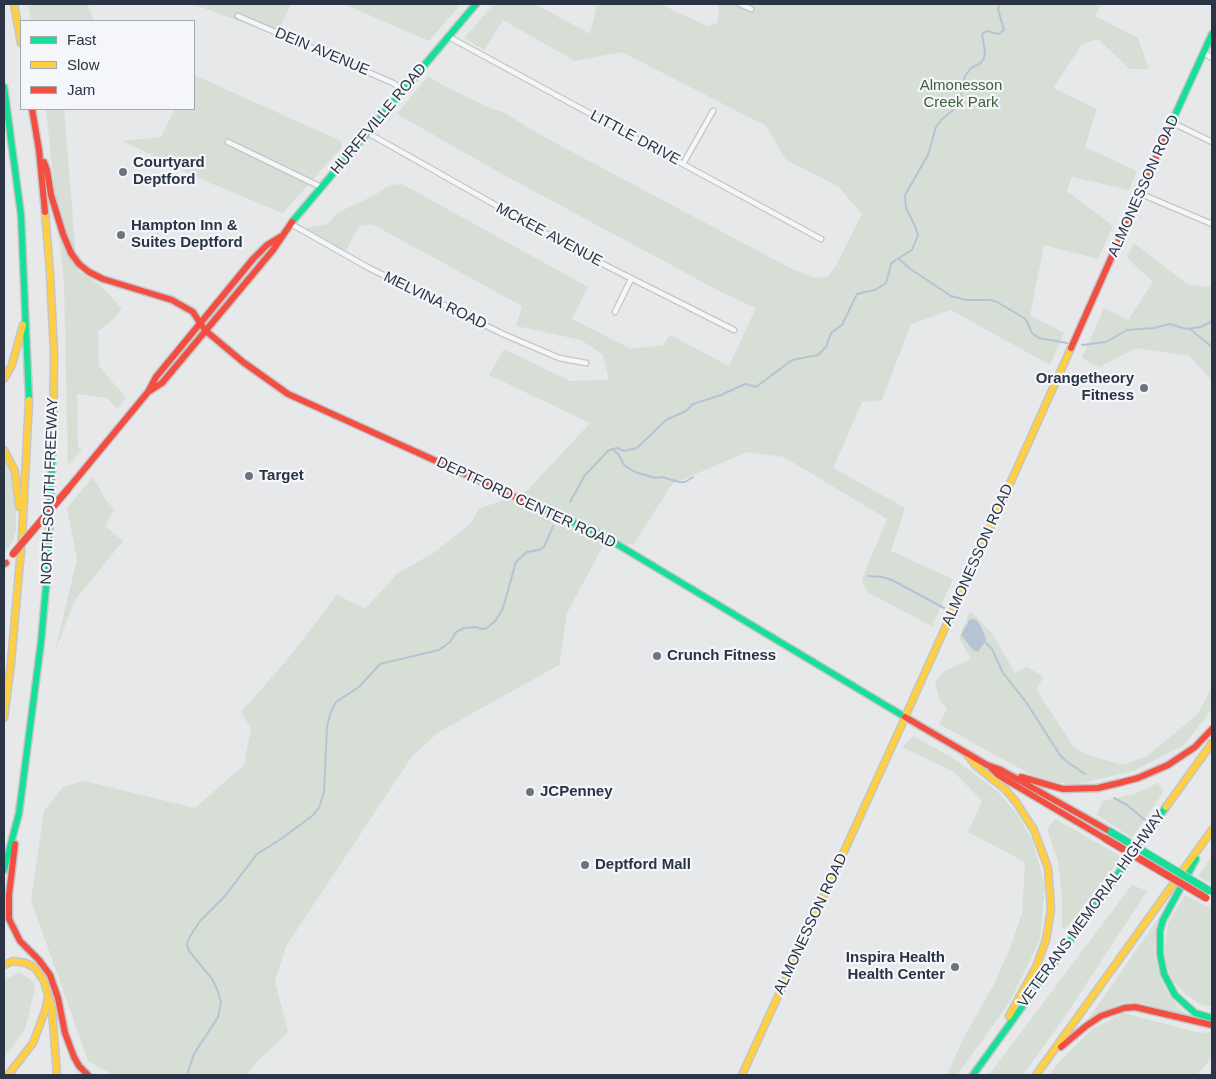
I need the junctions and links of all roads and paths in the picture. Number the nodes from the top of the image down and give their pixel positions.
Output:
1 (14, 4) edge
2 (476, 4) edge
3 (740, 4) edge
4 (751, 9) dead end
5 (238, 16) dead end
6 (1212, 34) edge
7 (20, 37) edge
8 (449, 37) junction
9 (1204, 53) junction
10 (1212, 58) edge
11 (4, 87) edge
12 (404, 90) junction
13 (32, 110) edge
14 (713, 111) dead end
15 (1173, 123) junction
16 (368, 133) junction
17 (228, 142) dead end
18 (1212, 142) edge
19 (39, 150) junction
20 (683, 164) junction
21 (321, 187) junction
22 (1141, 194) junction
23 (291, 224) junction
24 (1212, 224) edge
25 (282, 235) junction
26 (821, 238) dead end
27 (631, 279) junction
28 (615, 312) dead end
29 (25, 315) junction
30 (200, 323) junction
31 (734, 330) dead end
32 (206, 331) junction
33 (586, 363) dead end
34 (4, 379) edge
35 (148, 392) junction
36 (4, 450) edge
37 (22, 538) junction
38 (4, 564) edge
39 (905, 717) junction
40 (4, 718) edge
41 (1212, 730) edge
42 (1212, 743) edge
43 (966, 753) junction
44 (987, 765) junction
45 (1014, 777) junction
46 (19, 813) junction
47 (1212, 830) edge
48 (1108, 835) junction
49 (1200, 847) junction
50 (4, 870) edge
51 (1210, 896) edge
52 (4, 965) edge
53 (49, 995) junction
54 (1212, 1018) edge
55 (1212, 1025) edge
56 (1005, 1031) junction
57 (1052, 1052) junction
58 (8, 1075) edge
59 (57, 1075) edge
60 (88, 1075) edge
61 (742, 1075) edge
62 (973, 1075) edge
63 (1036, 1075) edge

1 - 7 main road
2 - 8 main road, HURFFVILLE ROAD
3 - 4 street
5 - 12 street, DEIN AVENUE
6 - 9 main road, ALMONESSON ROAD
8 - 12 main road, HURFFVILLE ROAD
8 - 20 street, LITTLE DRIVE
9 - 10 street
9 - 15 main road, ALMONESSON ROAD
11 - 29 main road, NORTH-SOUTH FREEWAY
12 - 16 main road, HURFFVILLE ROAD
13 - 19 main road, NORTH-SOUTH FREEWAY
14 - 20 street
15 - 18 street
15 - 22 main road, ALMONESSON ROAD
16 - 21 main road, HURFFVILLE ROAD
16 - 27 street, MCKEE AVENUE
17 - 21 street
19 - 30 main road, DEPTFORD CENTER ROAD
19 - 46 main road, NORTH-SOUTH FREEWAY
20 - 26 street, LITTLE DRIVE
21 - 23 main road, HURFFVILLE ROAD
22 - 24 street
22 - 39 main road, ALMONESSON ROAD
23 - 25 main road, HURFFVILLE ROAD
23 - 33 street, MELVINA ROAD
25 - 30 main road, HURFFVILLE ROAD
25 - 32 main road, HURFFVILLE ROAD
27 - 28 street
27 - 31 street, MCKEE AVENUE
29 - 34 main road
29 - 37 main road, NORTH-SOUTH FREEWAY
30 - 32 main road, DEPTFORD CENTER ROAD
30 - 35 main road, HURFFVILLE ROAD
32 - 35 main road, HURFFVILLE ROAD
32 - 39 main road, DEPTFORD CENTER ROAD
35 - 38 main road, HURFFVILLE ROAD, bridge
36 - 37 main road
37 - 40 main road, NORTH-SOUTH FREEWAY
39 - 43 main road, DEPTFORD CENTER ROAD
39 - 61 main road, ALMONESSON ROAD
41 - 45 main road
42 - 56 main road, VETERANS MEMORIAL HIGHWAY
43 - 44 main road, DEPTFORD CENTER ROAD
43 - 56 main road
44 - 45 main road
44 - 48 main road
45 - 48 main road
46 - 50 main road, NORTH-SOUTH FREEWAY
46 - 60 main road
47 - 49 main road
48 - 51 main road, bridge
49 - 54 main road
49 - 57 main road
52 - 53 main road
53 - 58 main road
53 - 59 main road
55 - 57 main road
56 - 62 main road, VETERANS MEMORIAL HIGHWAY
57 - 63 main road

